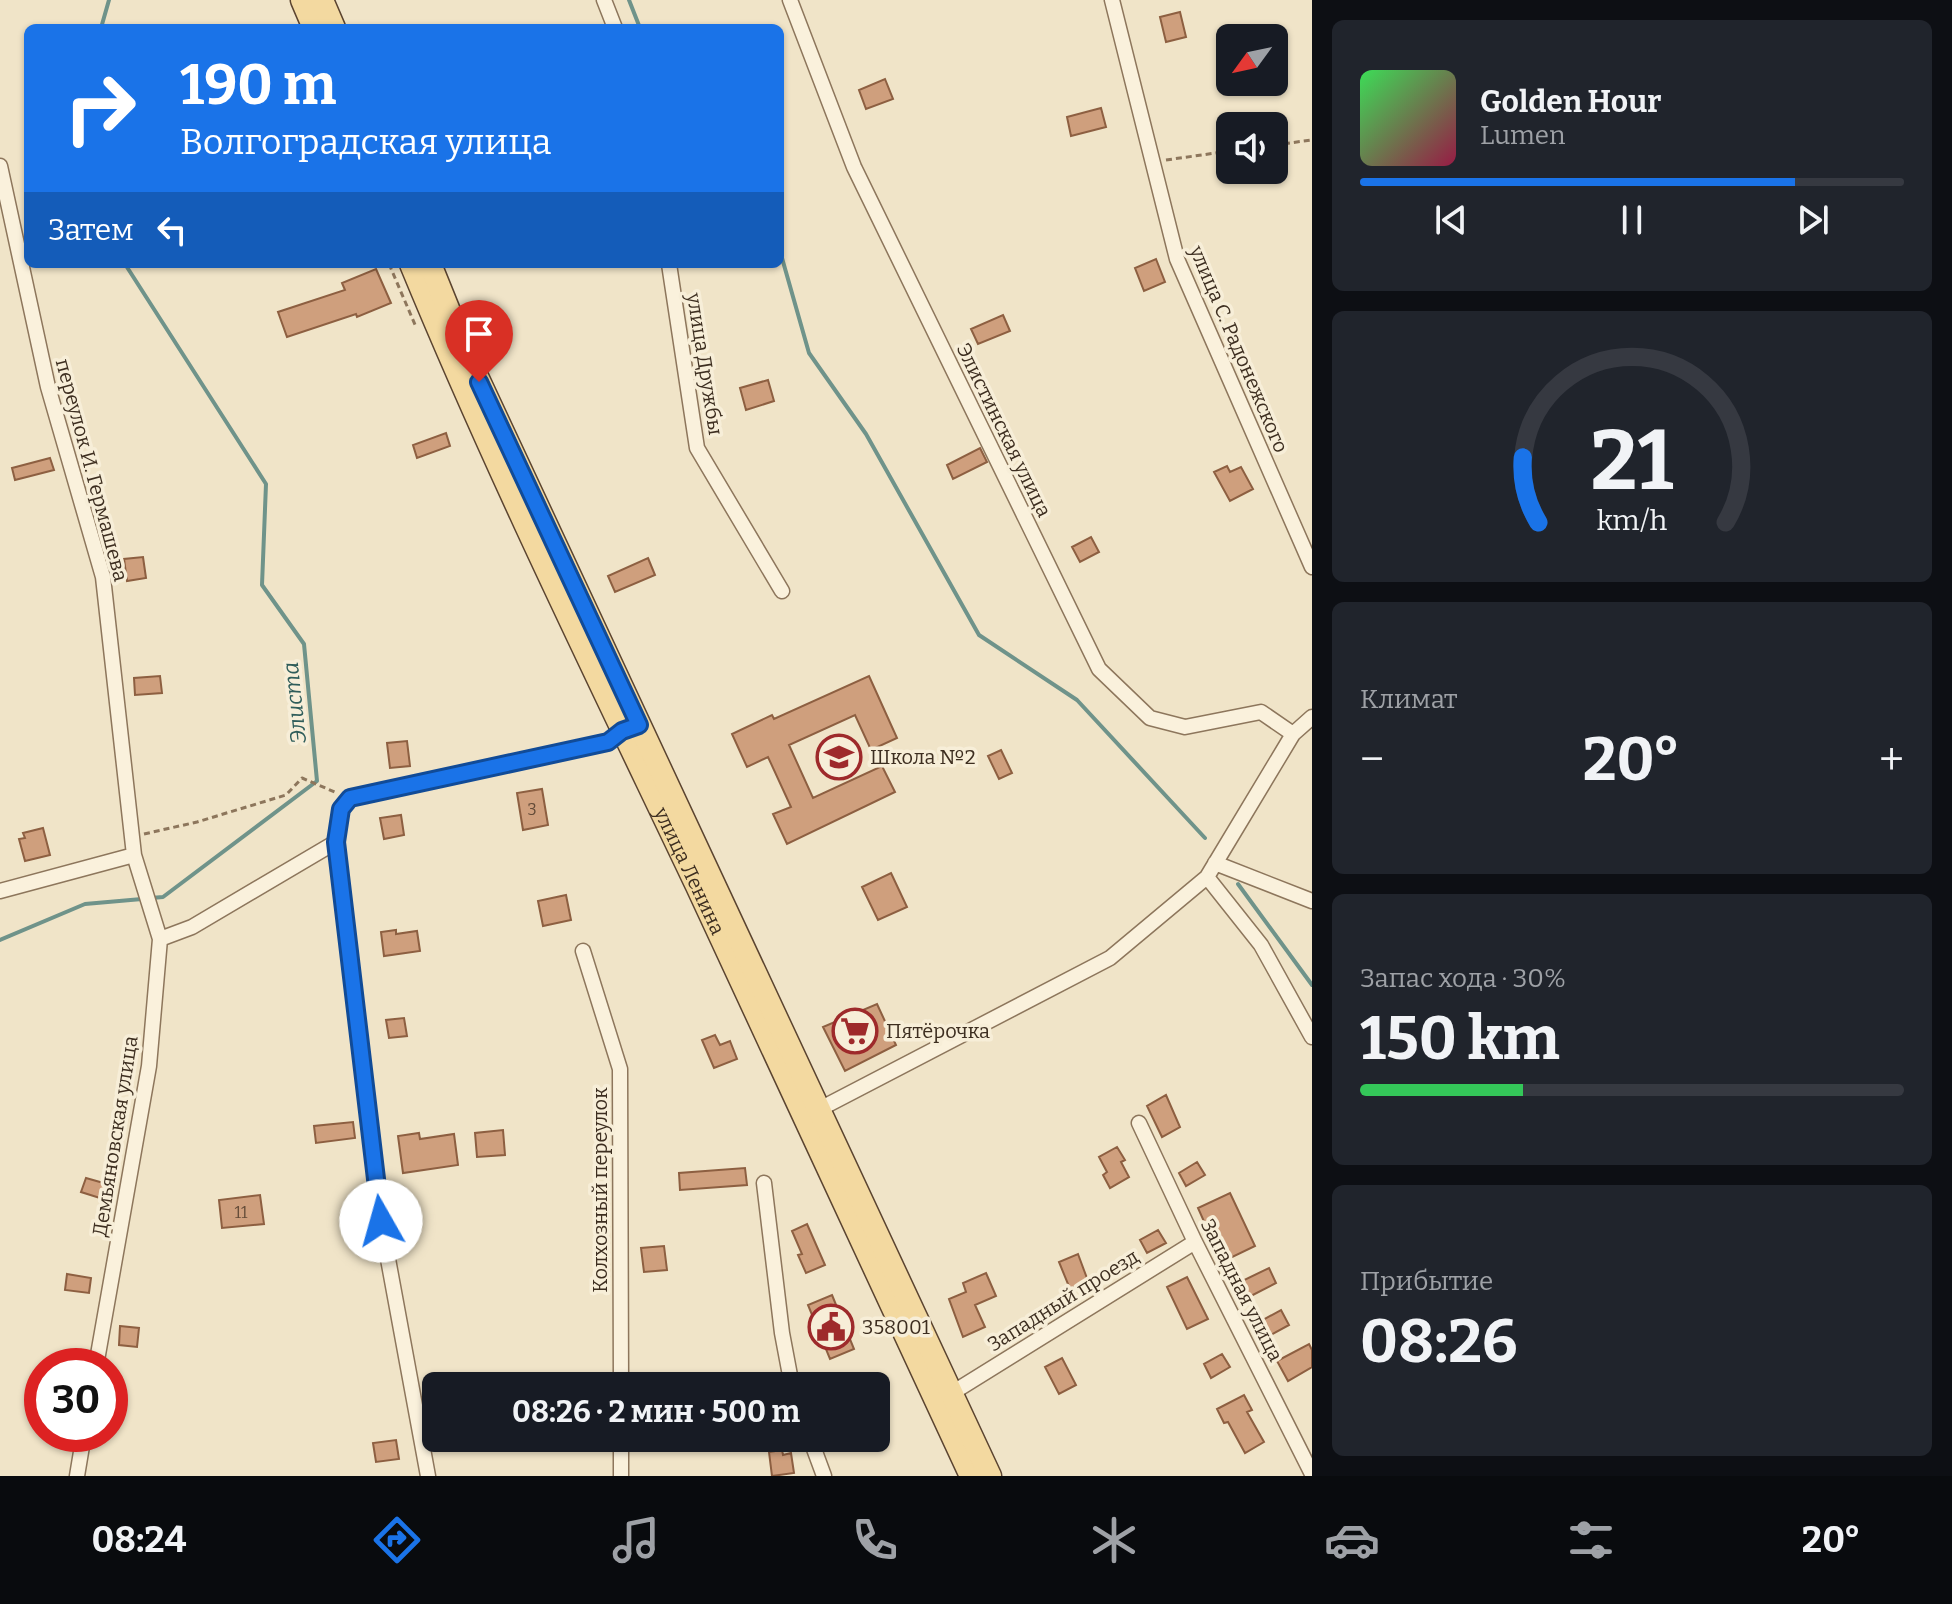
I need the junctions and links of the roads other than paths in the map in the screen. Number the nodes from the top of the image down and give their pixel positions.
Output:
1 (302, 0) edge
2 (322, 0) edge
3 (604, 0) edge
4 (790, 0) edge
5 (1112, 0) edge
6 (312, 24) edge
7 (332, 24) edge
8 (613, 24) edge
9 (0, 166) edge
10 (413, 268) edge
11 (432, 268) edge
12 (670, 268) edge
13 (1312, 567) edge
14 (782, 591) dead end
15 (1312, 717) edge
16 (630, 728) junction
17 (1293, 734) junction
18 (336, 842) junction
19 (134, 855) junction
20 (1215, 863) junction
21 (1207, 877) junction
22 (0, 891) edge
23 (1312, 901) edge
24 (154, 912) joint
25 (160, 939) junction
26 (583, 951) dead end
27 (1312, 1037) edge
28 (812, 1113) junction
29 (1139, 1123) dead end
30 (764, 1183) dead end
31 (1195, 1242) junction
32 (99, 1348) edge
33 (621, 1372) edge
34 (789, 1372) edge
35 (952, 1393) junction
36 (81, 1452) edge
37 (621, 1452) edge
38 (815, 1452) edge
39 (1312, 1474) edge
40 (77, 1476) edge
41 (428, 1476) edge
42 (621, 1476) edge
43 (824, 1476) edge
44 (971, 1476) edge
45 (990, 1476) edge

1 - 6 main road
2 - 7 main road
3 - 8 street
4 - 17 street, Элистинская улица
5 - 13 street, улица С. Радонежского
9 - 19 street, переулок И. Гермашева
10 - 16 main road, улица Ленина
11 - 16 main road, улица Ленина
12 - 14 street, улица Дружбы
15 - 17 street
16 - 18 street
16 - 28 main road, улица Ленина
17 - 20 street
18 - 25 street
18 - 41 street
19 - 22 street
19 - 24 street, переулок И. Гермашева
20 - 21 street
20 - 23 street
21 - 27 street
21 - 28 street
24 - 25 street, Демьяновская улица
25 - 32 street, Демьяновская улица
26 - 33 street, Колхозный переулок
28 - 35 main road, улица Ленина
28 - 44 main road, улица Ленина
29 - 31 street, Западная улица
30 - 34 street
31 - 35 street, Западный проезд
31 - 39 street, Западная улица
35 - 45 main road, улица Ленина
36 - 40 street
37 - 42 street
38 - 43 street

